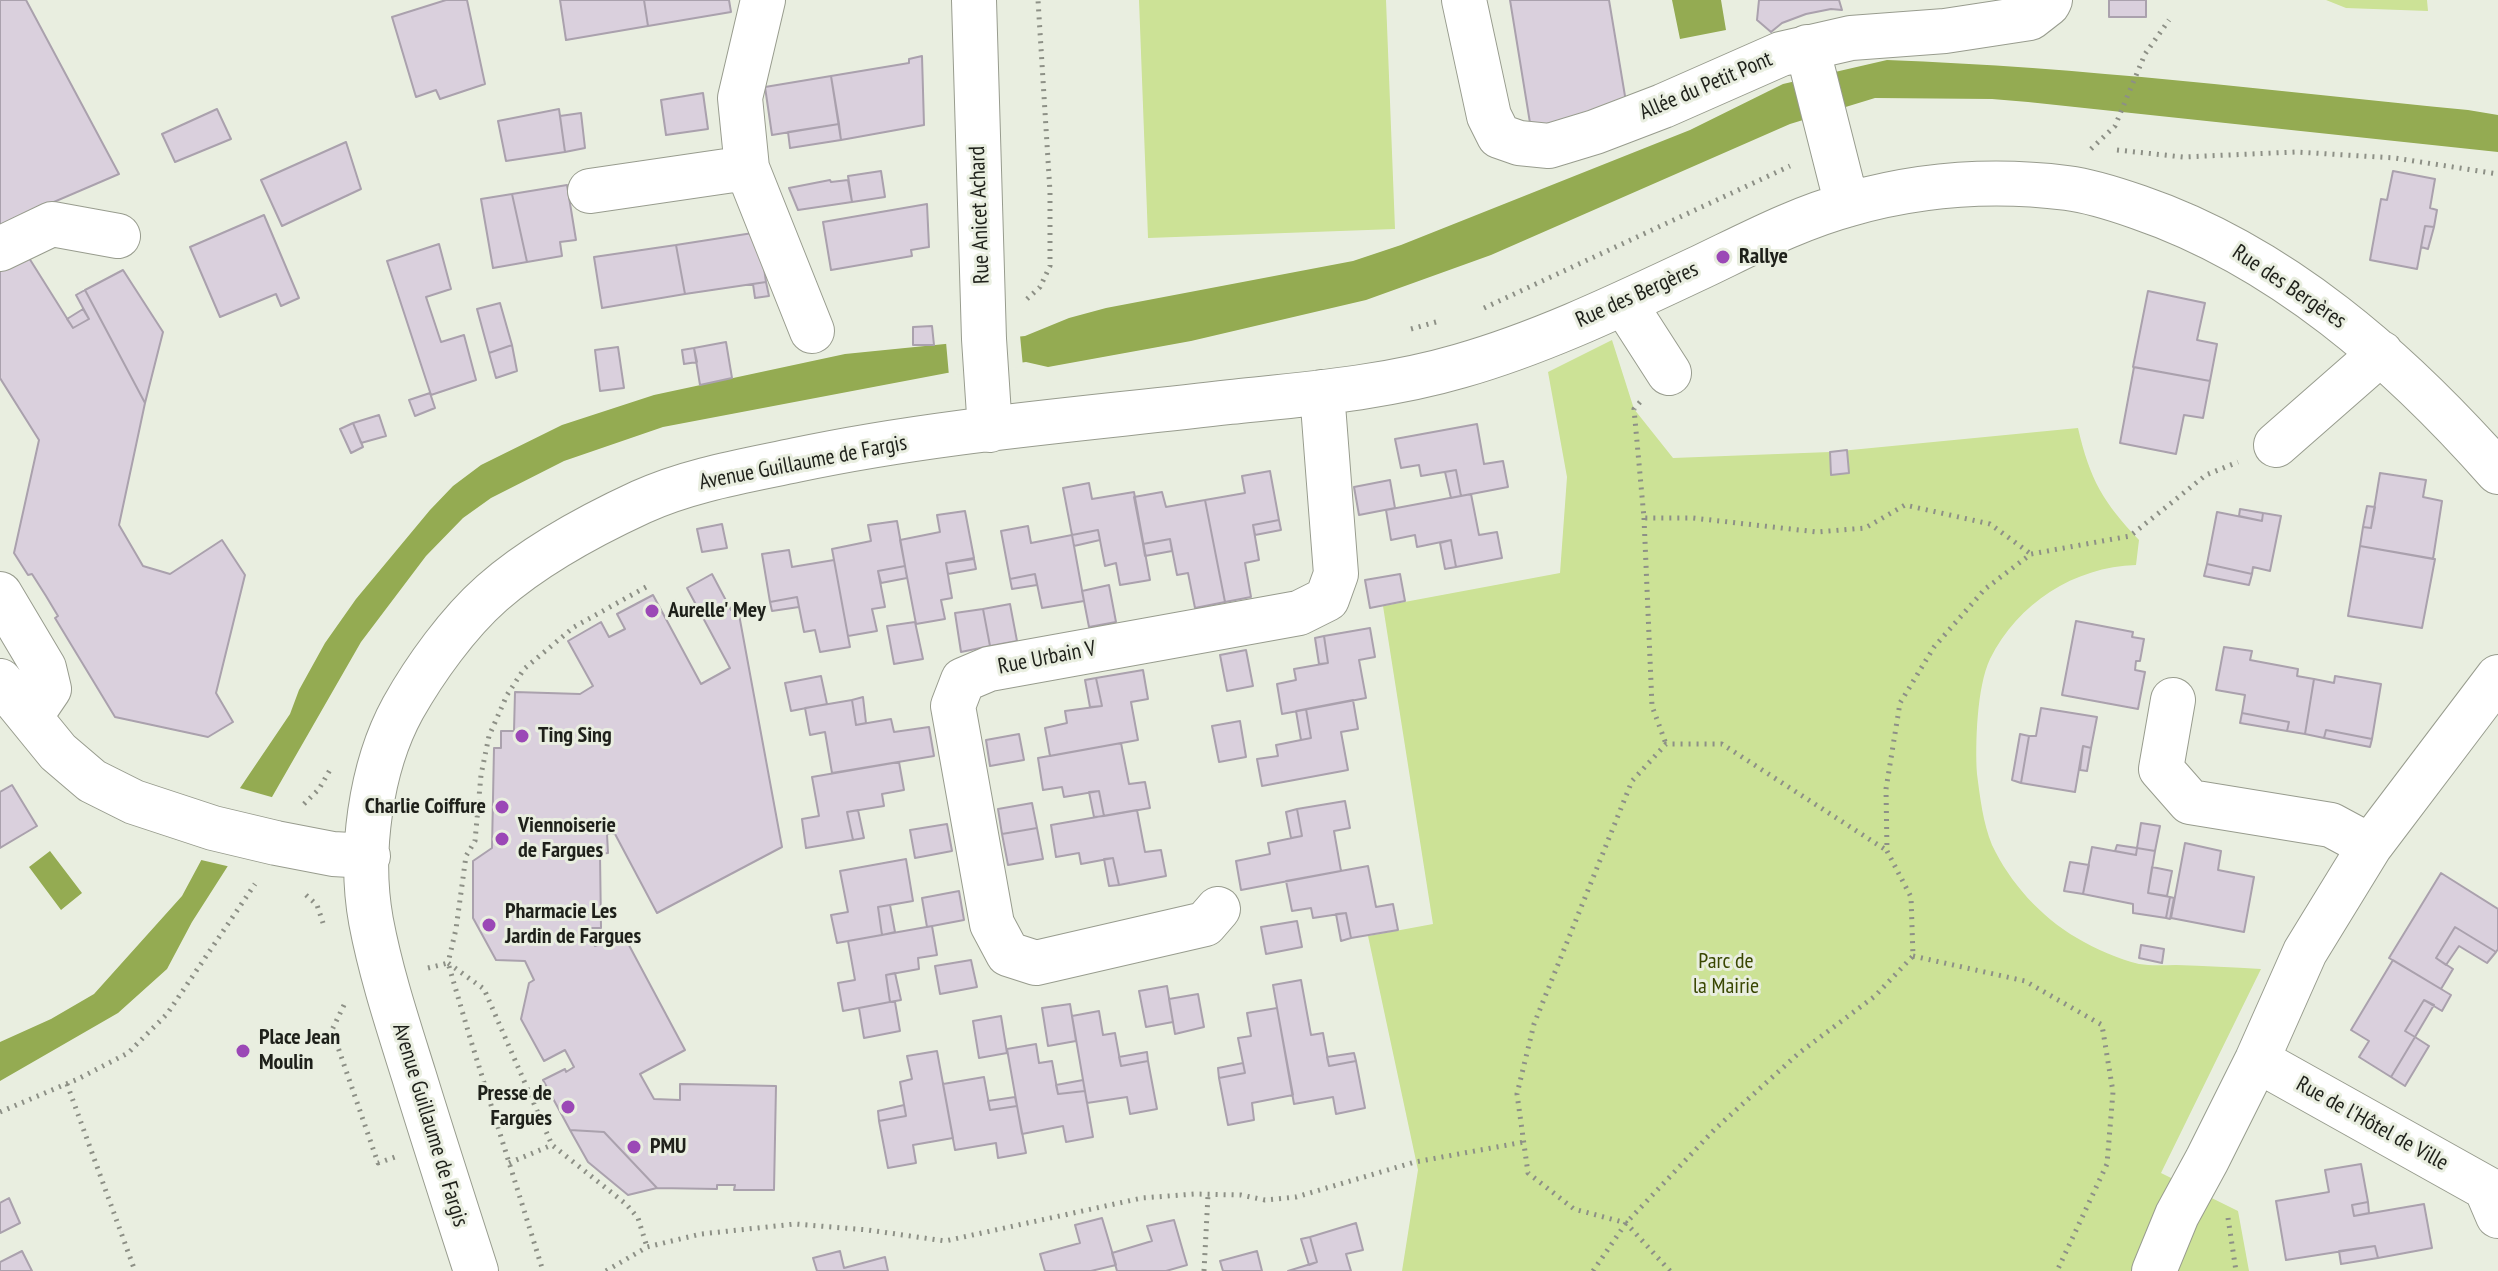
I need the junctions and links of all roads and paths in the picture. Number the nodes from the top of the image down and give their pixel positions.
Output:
1 (763, 0) edge
2 (974, 0) edge
3 (1038, 0) edge
4 (1464, 0) edge
5 (2050, 0) edge
6 (2169, 20) dead end
7 (1809, 59) junction
8 (2092, 147) dead end
9 (747, 168) junction
10 (590, 191) dead end
11 (1847, 205) junction
12 (118, 236) dead end
13 (0, 249) edge
14 (1624, 303) junction
15 (1019, 305) dead end
16 (812, 331) dead end
17 (2381, 353) junction
18 (1669, 373) joint
19 (1322, 392) junction
20 (990, 430) junction
21 (2276, 445) joint
22 (2498, 472) edge
23 (1644, 518) junction
24 (2031, 554) junction
25 (646, 587) dead end
26 (0, 594) edge
27 (2498, 677) edge
28 (0, 681) edge
29 (2173, 700) dead end
30 (30, 717) junction
31 (1666, 744) junction
32 (2370, 846) junction
33 (1887, 851) junction
34 (368, 856) junction
35 (1218, 909) dead end
36 (1913, 956) junction
37 (448, 963) junction
38 (384, 979) junction
39 (344, 1004) dead end
40 (2257, 1060) junction
41 (67, 1083) dead end
42 (1524, 1142) junction
43 (552, 1145) junction
44 (407, 1153) dead end
45 (509, 1163) junction
46 (2494, 1192) edge
47 (1208, 1195) junction
48 (1626, 1223) junction
49 (647, 1247) junction
50 (135, 1271) edge
51 (476, 1271) edge
52 (543, 1271) edge
53 (606, 1271) edge
54 (1204, 1271) edge
55 (1593, 1271) edge
56 (1670, 1271) edge
57 (2057, 1271) edge
58 (2154, 1271) edge

1 - 9 street
2 - 20 street, Rue Anicet Achard
3 - 15 path
4 - 7 street, Allée du Petit Pont
5 - 7 street, Allée du Petit Pont
6 - 8 path
7 - 11 street
9 - 10 street
9 - 16 street
11 - 14 street, Rue des Bergères
11 - 17 street, Rue des Bergères
12 - 13 street
14 - 18 street
14 - 19 street, Rue des Bergères
17 - 21 street
17 - 22 street, Rue des Bergères
18 - 23 path
19 - 20 street, Rue des Bergères
19 - 35 street, Rue Urbain V
20 - 34 street, Avenue Guillaume de Fargis
21 - 24 path
23 - 24 path
23 - 31 path
24 - 33 path
25 - 37 path
26 - 30 street
27 - 32 street
28 - 30 street
29 - 32 street
30 - 34 street
31 - 33 path
31 - 42 path
32 - 40 street
33 - 36 path
34 - 38 street, Avenue Guillaume de Fargis
36 - 48 path
36 - 57 path
37 - 38 path
37 - 43 path
37 - 45 path
38 - 51 street, Avenue Guillaume de Fargis
39 - 44 path
40 - 46 street, Rue de l'Hôtel de Ville
40 - 58 street
41 - 50 path
42 - 47 path
42 - 48 path
43 - 45 path
43 - 49 path
45 - 52 path
47 - 49 path
47 - 54 path
48 - 55 path
48 - 56 path
49 - 53 path

